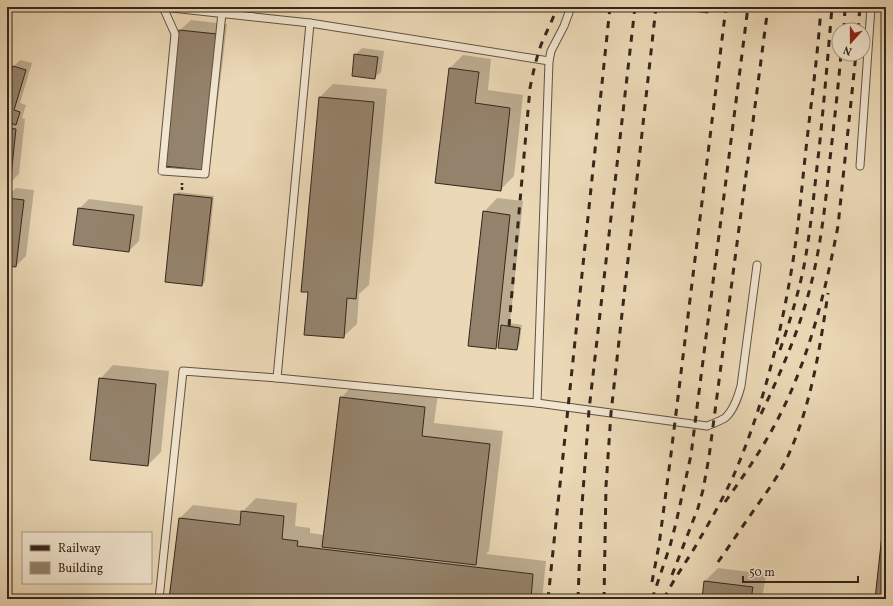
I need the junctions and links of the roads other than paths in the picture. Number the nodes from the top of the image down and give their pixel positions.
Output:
1 (163, 7) edge
2 (571, 7) edge
3 (871, 7) edge
4 (222, 13) junction
5 (310, 23) junction
6 (549, 61) junction
7 (860, 166) dead end
8 (757, 265) dead end
9 (277, 378) junction
10 (537, 403) junction
11 (159, 599) edge

1 - 4 lane
1 - 4 lane
2 - 6 lane
3 - 7 lane
4 - 5 lane
5 - 6 lane
5 - 9 lane
6 - 10 lane
8 - 10 lane
9 - 10 lane
9 - 11 lane

